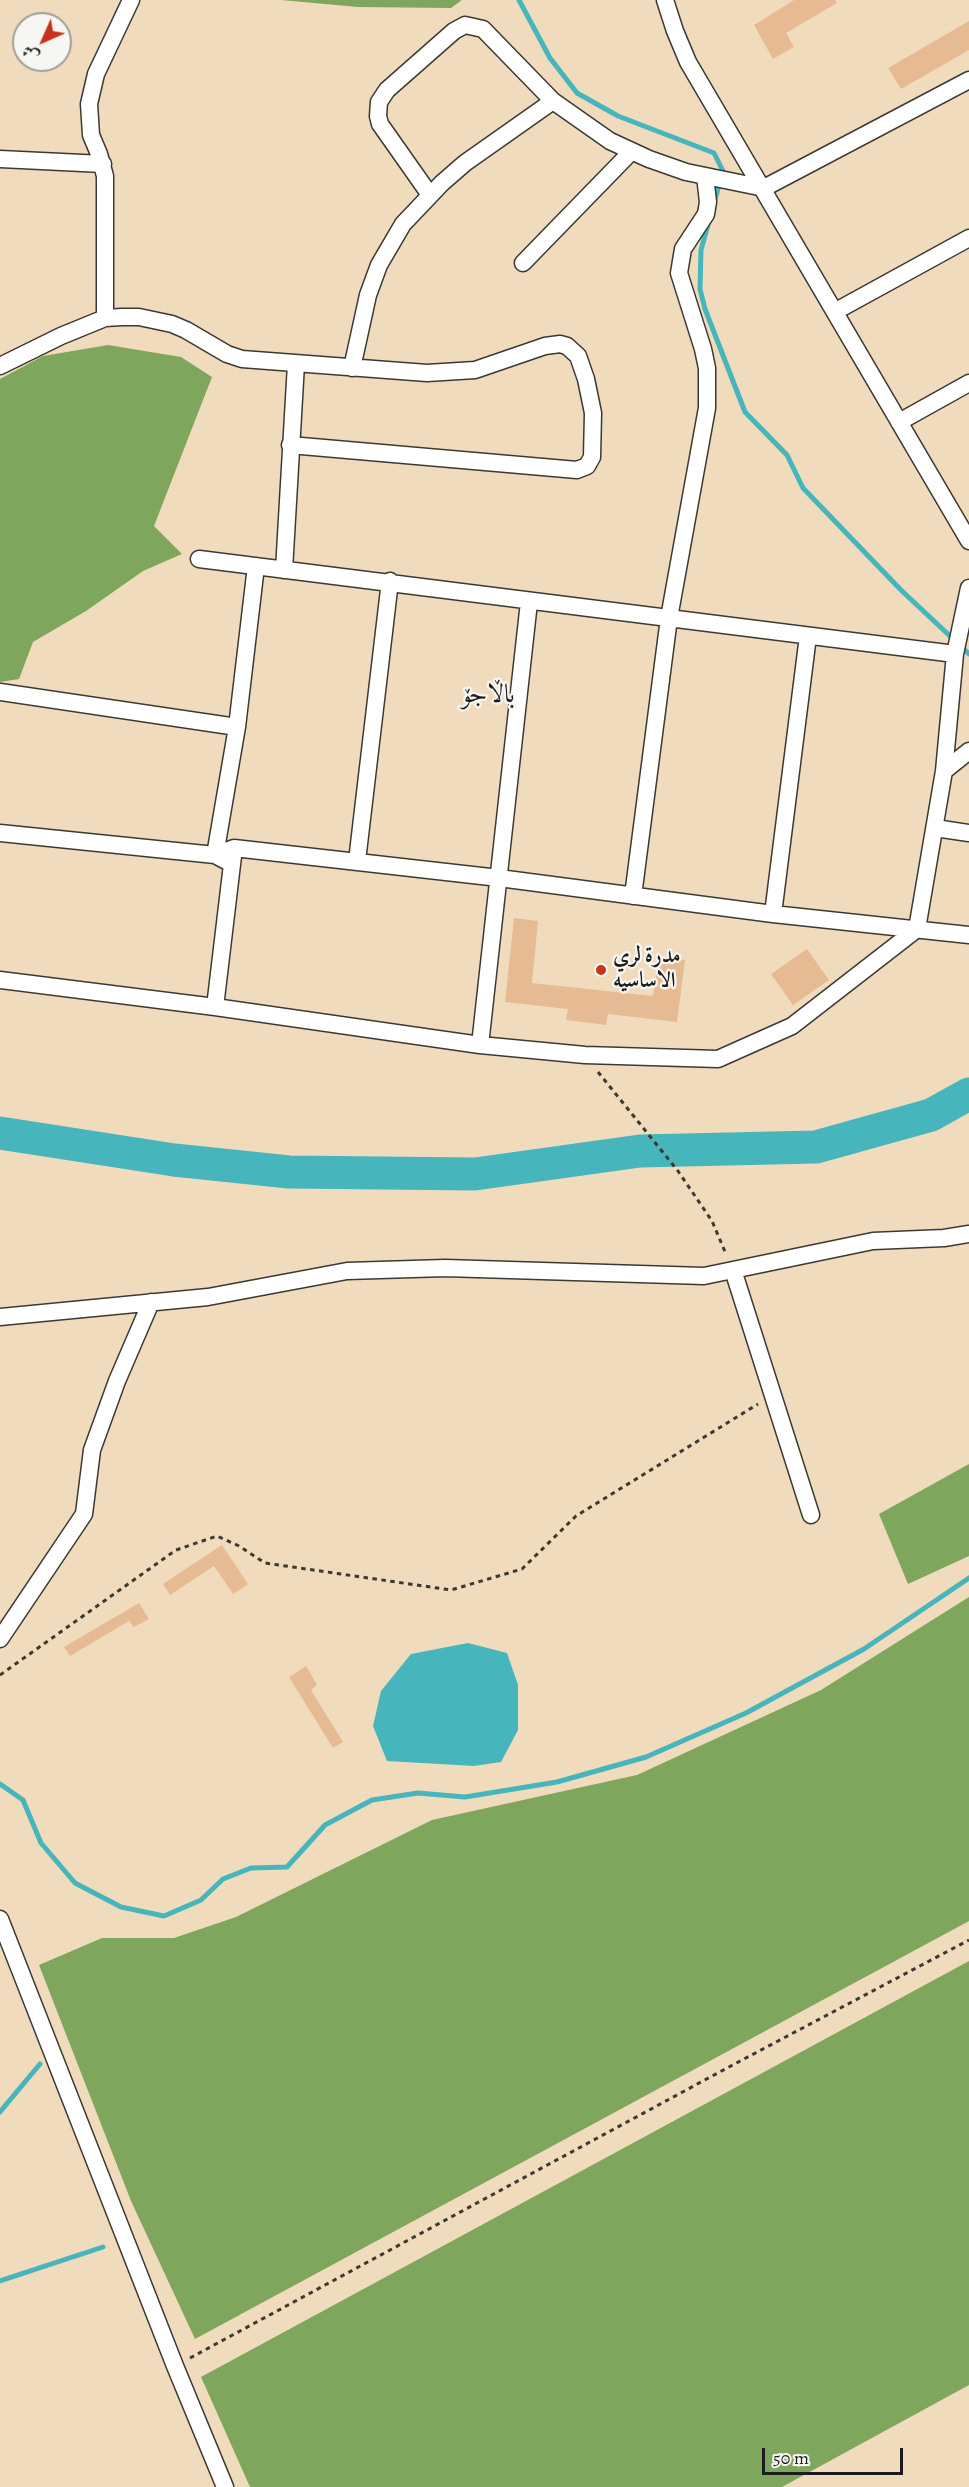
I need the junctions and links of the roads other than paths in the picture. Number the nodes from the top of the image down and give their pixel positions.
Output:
1 (131, 0) edge
2 (665, 0) edge
3 (969, 80) edge
4 (553, 100) junction
5 (631, 152) junction
6 (0, 159) edge
7 (103, 164) junction
8 (705, 176) junction
9 (764, 188) junction
10 (430, 195) junction
11 (969, 238) edge
12 (523, 262) dead end
13 (836, 311) junction
14 (105, 318) junction
15 (296, 364) junction
16 (0, 366) edge
17 (351, 368) junction
18 (969, 383) edge
19 (899, 422) junction
20 (290, 445) junction
21 (969, 541) edge
22 (199, 559) dead end
23 (256, 566) junction
24 (284, 570) junction
25 (390, 581) junction
26 (969, 588) edge
27 (529, 602) junction
28 (967, 615) edge
29 (669, 618) junction
30 (808, 636) junction
31 (955, 654) junction
32 (0, 692) edge
33 (237, 728) junction
34 (969, 751) edge
35 (944, 771) junction
36 (935, 828) junction
37 (0, 833) edge
38 (969, 833) edge
39 (215, 855) junction
40 (233, 856) junction
41 (357, 861) junction
42 (499, 878) junction
43 (633, 896) junction
44 (772, 914) junction
45 (917, 929) junction
46 (969, 935) edge
47 (0, 980) edge
48 (215, 1006) junction
49 (480, 1045) junction
50 (969, 1234) edge
51 (733, 1270) junction
52 (151, 1302) junction
53 (0, 1317) edge
54 (811, 1515) dead end
55 (0, 1638) edge
56 (0, 1919) edge
57 (225, 2487) edge

1 - 7 street
2 - 9 street
3 - 9 street
4 - 5 street
4 - 10 street
4 - 10 street
5 - 8 street
5 - 12 street
6 - 7 street
7 - 14 street
8 - 9 street
8 - 29 street
9 - 13 street
10 - 17 street
11 - 13 street
13 - 19 street
14 - 15 street
14 - 16 street
15 - 17 street
15 - 20 street
17 - 20 street
18 - 19 street
19 - 21 street
20 - 24 street
22 - 23 street
23 - 24 street
23 - 33 street
24 - 25 street
25 - 27 street
25 - 41 street
26 - 28 street
27 - 29 street
27 - 42 street
28 - 31 street
29 - 30 street
29 - 43 street
30 - 31 street
30 - 44 street
31 - 35 street
32 - 33 street
33 - 39 street
34 - 35 street
35 - 36 street
36 - 38 street
36 - 45 street
37 - 39 street
39 - 40 street
40 - 41 street
40 - 48 street
41 - 42 street
42 - 43 street
42 - 49 street
43 - 44 street
44 - 45 street
45 - 46 street
45 - 49 street
47 - 48 street
48 - 49 street
50 - 51 street
51 - 52 street
51 - 54 street
52 - 53 street
52 - 55 street
56 - 57 street

